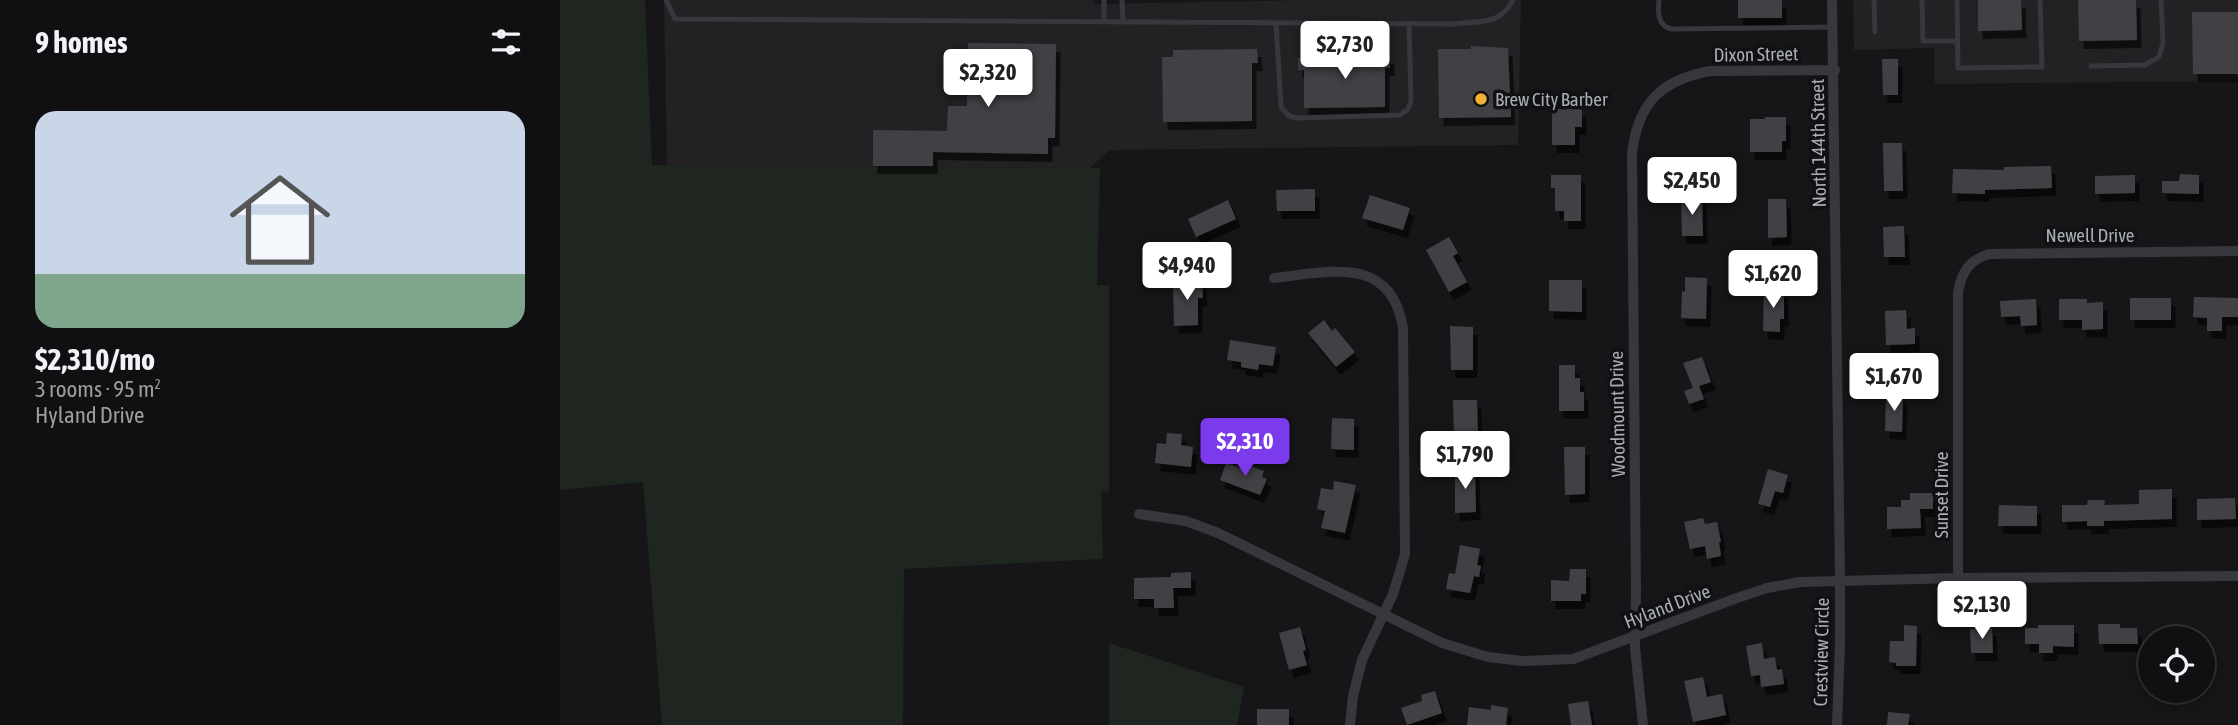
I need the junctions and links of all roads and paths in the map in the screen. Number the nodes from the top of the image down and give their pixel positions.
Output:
1 (666, 0) edge
2 (1104, 0) edge
3 (1122, 0) edge
4 (1513, 0) edge
5 (1659, 0) edge
6 (1832, 0) edge
7 (1874, 0) edge
8 (1922, 0) edge
9 (1956, 0) edge
10 (2040, 0) edge
11 (2161, 0) edge
12 (1104, 22) junction
13 (1123, 22) junction
14 (1276, 23) junction
15 (1409, 23) junction
16 (1833, 27) junction
17 (1875, 32) dead end
18 (1958, 41) junction
19 (2091, 66) dead end
20 (1835, 70) junction
21 (1647, 105) joint
22 (2238, 251) edge
23 (1274, 278) dead end
24 (1959, 287) joint
25 (1139, 514) dead end
26 (2238, 576) edge
27 (1958, 578) junction
28 (1840, 580) junction
29 (1382, 614) junction
30 (1636, 636) junction
31 (1350, 725) edge
32 (1643, 725) edge
33 (1837, 725) edge

1 - 12 lane
2 - 12 lane
3 - 13 lane
4 - 15 lane
5 - 16 lane
6 - 16 street, North 144th Street
7 - 17 lane
8 - 18 lane
9 - 18 lane
10 - 18 lane
11 - 19 lane
12 - 13 lane
13 - 14 lane
14 - 15 lane
14 - 15 lane
16 - 20 street, North 144th Street
20 - 21 street, Dixon Street
20 - 28 street, North 144th Street
21 - 30 street, Woodmount Drive
22 - 24 street, Newell Drive
23 - 29 street
24 - 27 street, Sunset Drive
25 - 29 street, Hyland Drive
26 - 27 street, Hyland Drive
27 - 28 street, Hyland Drive
28 - 30 street, Hyland Drive
28 - 33 street, Crestview Circle
29 - 30 street, Hyland Drive
29 - 31 street
30 - 32 street, Woodmount Drive

